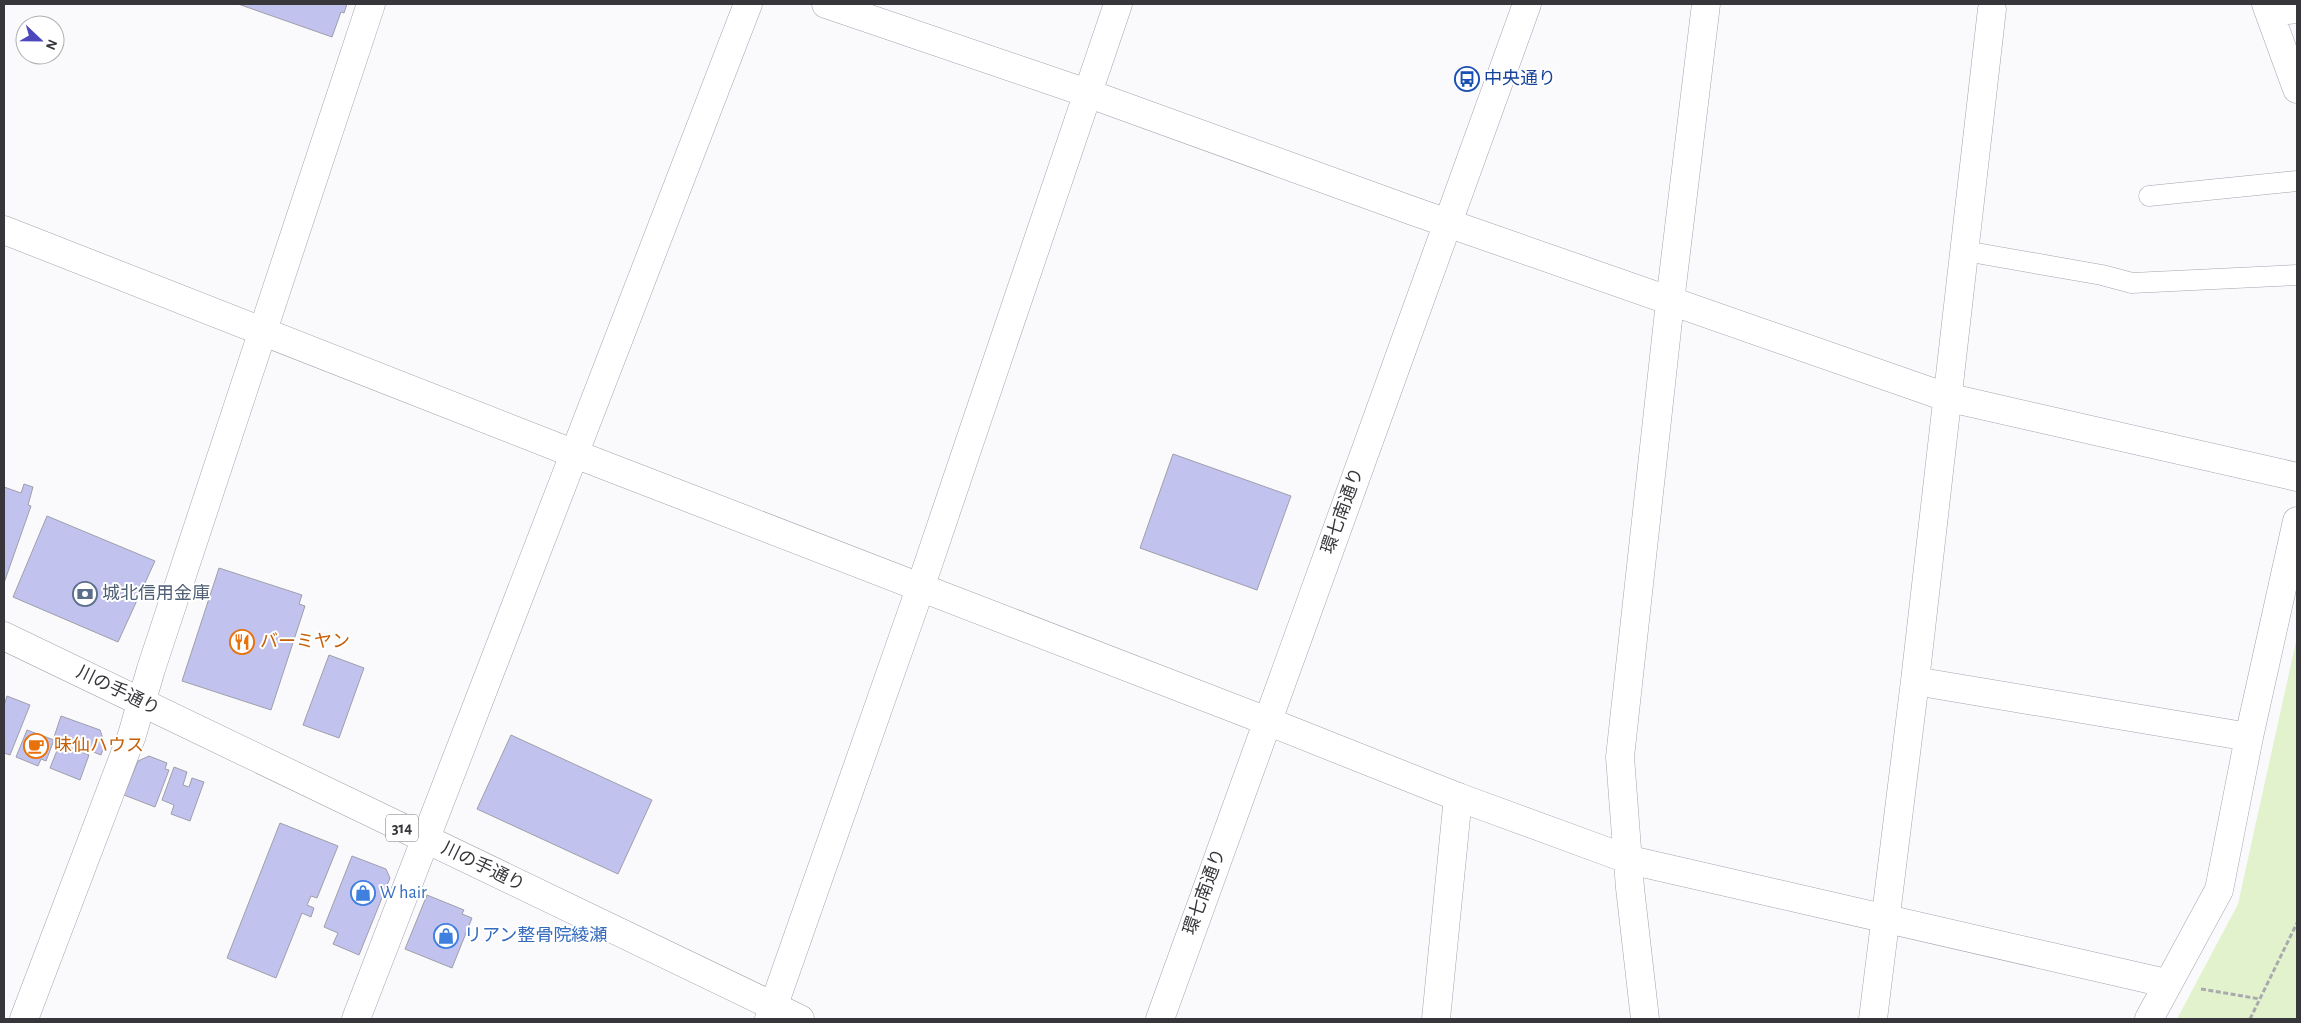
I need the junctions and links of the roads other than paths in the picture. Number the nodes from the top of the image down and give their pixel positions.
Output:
1 (371, 4) edge
2 (748, 4) edge
3 (826, 4) edge
4 (1118, 4) edge
5 (1527, 4) edge
6 (1706, 4) edge
7 (1996, 5) edge
8 (2268, 8) edge
9 (2297, 9) edge
10 (2297, 90) edge
11 (1087, 93) junction
12 (2297, 180) edge
13 (2149, 196) dead end
14 (1448, 223) junction
15 (4, 230) edge
16 (1965, 251) junction
17 (2297, 275) edge
18 (1670, 302) junction
19 (262, 331) junction
20 (1946, 397) junction
21 (575, 454) junction
22 (2297, 477) edge
23 (2297, 521) edge
24 (920, 587) junction
25 (4, 636) edge
26 (1915, 681) junction
27 (141, 703) junction
28 (1267, 721) junction
29 (2249, 738) junction
30 (1458, 797) junction
31 (426, 840) junction
32 (1630, 860) junction
33 (1885, 920) junction
34 (2163, 982) junction
35 (771, 1013) edge
36 (24, 1019) edge
37 (356, 1019) edge
38 (800, 1019) edge
39 (1160, 1019) edge
40 (1436, 1019) edge
41 (1645, 1019) edge
42 (1873, 1019) edge
43 (2149, 1019) edge

1 - 19 street
2 - 21 street
3 - 11 street
4 - 11 street
5 - 14 street, 環七南通り
6 - 18 street
7 - 16 street
8 - 9 street
8 - 10 street
11 - 14 street
11 - 24 street
12 - 13 lane
14 - 18 street
14 - 28 street, 環七南通り
15 - 19 street
16 - 17 lane
16 - 20 street
18 - 20 street
18 - 32 street
19 - 21 street
19 - 27 street
20 - 22 street
20 - 26 street
21 - 24 street
21 - 31 street
23 - 29 street
24 - 28 street
24 - 35 street
25 - 27 street, 川の手通り / 314
26 - 29 street
26 - 33 street
27 - 31 street, 川の手通り / 314
27 - 36 street
28 - 30 street
28 - 39 street, 環七南通り
29 - 34 street
30 - 32 street
30 - 40 street
31 - 35 street, 川の手通り / 314
31 - 37 street
32 - 33 street
32 - 41 street
33 - 34 street
33 - 42 street
34 - 43 street
35 - 38 street, 川の手通り / 314

